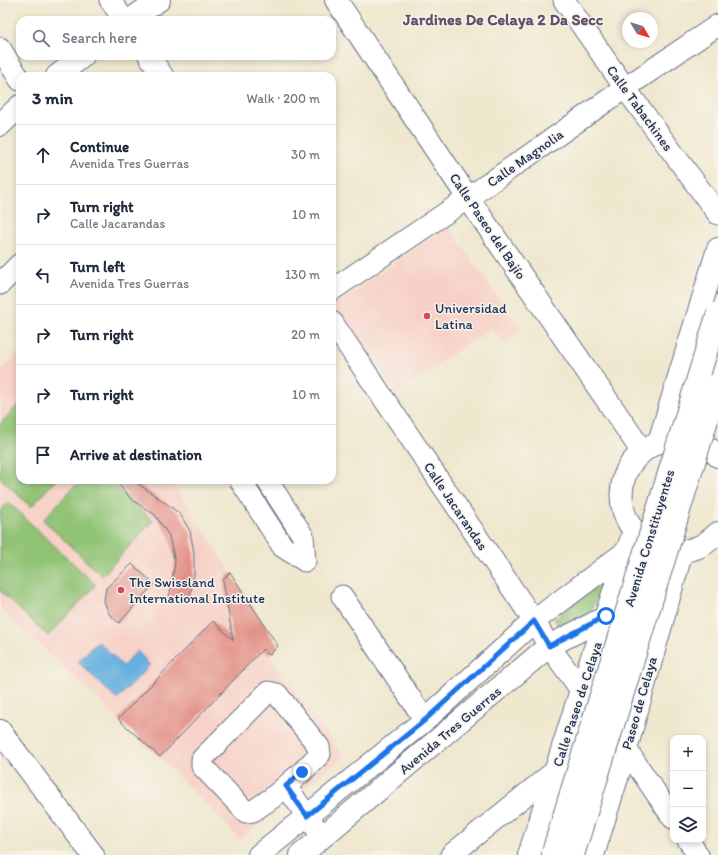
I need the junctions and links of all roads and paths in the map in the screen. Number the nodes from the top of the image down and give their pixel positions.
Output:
1 (110, 0) edge
2 (159, 0) edge
3 (336, 0) edge
4 (564, 0) edge
5 (121, 16) edge
6 (136, 16) edge
7 (718, 25) edge
8 (0, 48) edge
9 (78, 60) edge
10 (152, 60) edge
11 (62, 72) edge
12 (160, 72) edge
13 (16, 74) edge
14 (625, 88) junction
15 (16, 110) edge
16 (0, 125) edge
17 (468, 198) junction
18 (718, 214) edge
19 (718, 249) edge
20 (16, 268) edge
21 (0, 284) edge
22 (336, 287) edge
23 (718, 313) edge
24 (336, 328) edge
25 (687, 350) junction
26 (718, 370) edge
27 (718, 384) edge
28 (651, 446) junction
29 (717, 451) edge
30 (243, 484) edge
31 (270, 484) edge
32 (630, 541) junction
33 (715, 543) edge
34 (682, 551) junction
35 (342, 596) dead end
36 (606, 616) junction
37 (534, 621) junction
38 (660, 630) junction
39 (549, 646) junction
40 (581, 690) junction
41 (425, 720) junction
42 (0, 732) edge
43 (626, 749) junction
44 (555, 771) junction
45 (286, 786) junction
46 (670, 814) edge
47 (307, 816) junction
48 (323, 837) junction
49 (690, 843) edge
50 (560, 854) edge
51 (93, 855) edge
52 (259, 855) edge
53 (301, 855) edge
54 (451, 855) edge
55 (529, 855) edge
56 (593, 855) edge
57 (698, 855) edge

1 - 5 street
2 - 6 main road
3 - 17 main road, Calle Paseo del Bajío
4 - 14 street, Calle Tabachines
7 - 14 street, Calle Magnolia
8 - 13 street
9 - 11 main road
10 - 12 street
14 - 17 street, Calle Magnolia
14 - 18 street, Calle Tabachines
15 - 16 main road
17 - 22 street, Calle Magnolia
17 - 28 main road, Calle Paseo del Bajío
19 - 25 main road
20 - 21 street
23 - 50 main road, Avenida Constituyentes, bridge
24 - 37 street, Calle Jacarandas
25 - 26 street
25 - 28 main road
27 - 50 main road, Avenida Constituyentes, bridge
28 - 29 main road
28 - 32 main road
30 - 31 street
32 - 34 main road
32 - 36 main road, Calle Paseo de Celaya
32 - 37 main road, Avenida Tres Guerras
33 - 34 main road
34 - 38 main road, Paseo de Celaya
35 - 41 street
36 - 38 street
36 - 39 main road, Avenida Tres Guerras
36 - 40 main road, Calle Paseo de Celaya
37 - 39 street, Calle Jacarandas
37 - 41 main road, Avenida Tres Guerras
38 - 43 main road, Paseo de Celaya
39 - 40 street, Calle Jacarandas
39 - 48 main road, Avenida Tres Guerras
40 - 44 main road, Calle Paseo de Celaya
41 - 47 main road, Avenida Tres Guerras
42 - 51 main road
43 - 46 street
43 - 56 main road, Paseo de Celaya
44 - 54 street
44 - 55 main road, Calle Paseo de Celaya
45 - 45 street
45 - 47 street
47 - 48 street
47 - 52 main road, Avenida Tres Guerras
48 - 53 main road, Avenida Tres Guerras
49 - 57 street

